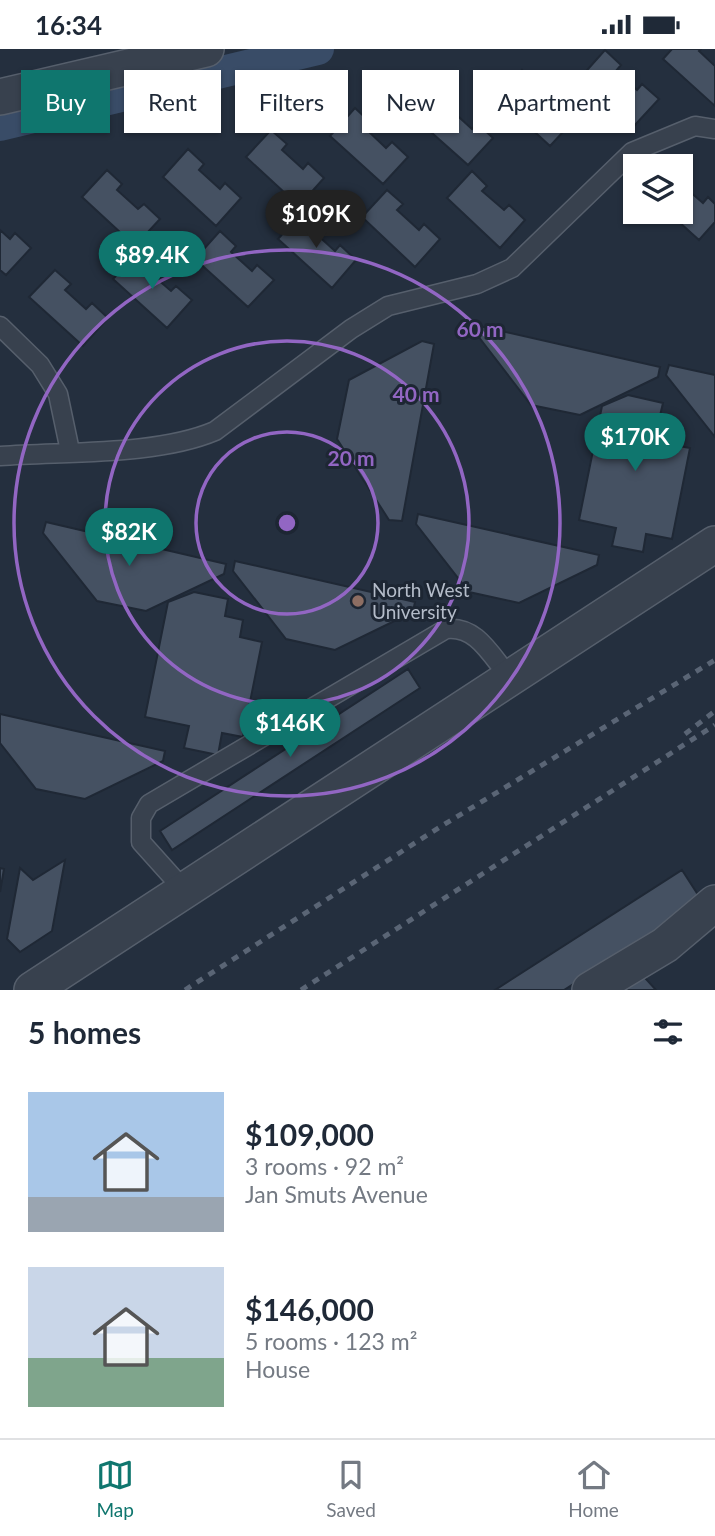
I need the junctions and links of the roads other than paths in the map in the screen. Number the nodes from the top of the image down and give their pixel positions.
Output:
1 (206, 49) edge
2 (0, 97) edge
3 (715, 129) edge
4 (0, 326) edge
5 (70, 451) junction
6 (0, 456) edge
7 (715, 544) edge
8 (512, 680) junction
9 (185, 891) junction
10 (715, 903) edge
11 (32, 990) edge
12 (590, 990) edge

1 - 2 street
3 - 5 lane
4 - 5 lane
5 - 6 lane
7 - 8 street
8 - 9 street
8 - 9 lane
9 - 11 street
10 - 12 street

